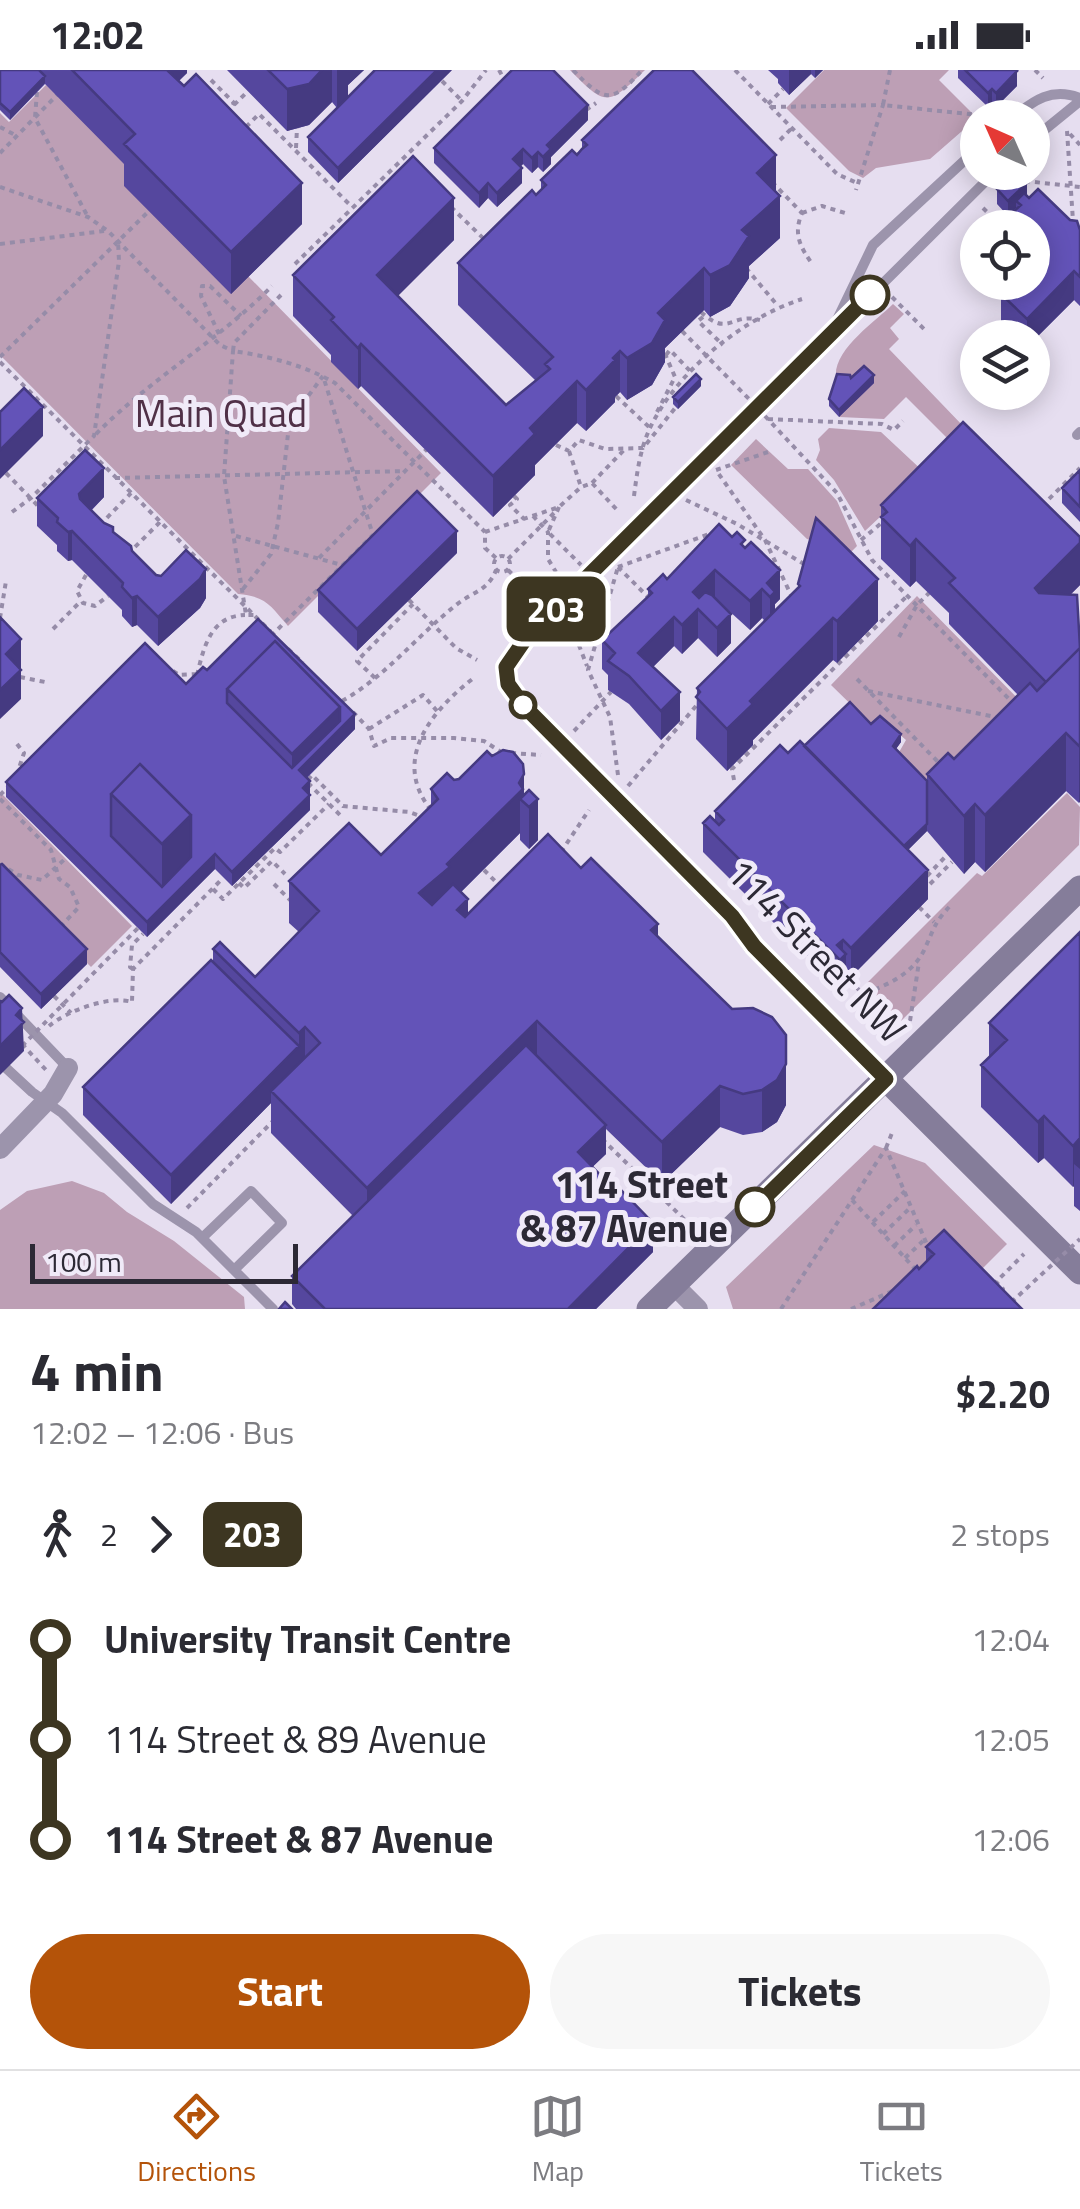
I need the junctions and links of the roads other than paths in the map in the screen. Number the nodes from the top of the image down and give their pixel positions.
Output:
1 (1040, 100) edge
2 (1080, 100) edge
3 (1050, 125) edge
4 (960, 164) edge
5 (977, 190) edge
6 (831, 334) junction
7 (627, 796) joint
8 (1080, 888) edge
9 (0, 998) edge
10 (6, 1068) dead end
11 (68, 1068) joint
12 (886, 1079) junction
13 (45, 1103) junction
14 (0, 1149) edge
15 (202, 1238) junction
16 (234, 1270) junction
17 (1080, 1272) edge
18 (674, 1285) junction
19 (273, 1309) edge
20 (649, 1309) edge
21 (698, 1309) edge

1 - 2 lane
2 - 3 lane
4 - 6 lane
5 - 6 lane
6 - 7 lane, 114 Street NW
7 - 12 street, 114 Street NW
8 - 12 main road
9 - 11 lane
10 - 13 lane
11 - 13 street
12 - 17 main road, 114 Street NW
12 - 18 main road
13 - 14 street
13 - 15 lane
15 - 16 lane
15 - 16 lane
16 - 19 lane
18 - 20 main road
18 - 21 street

